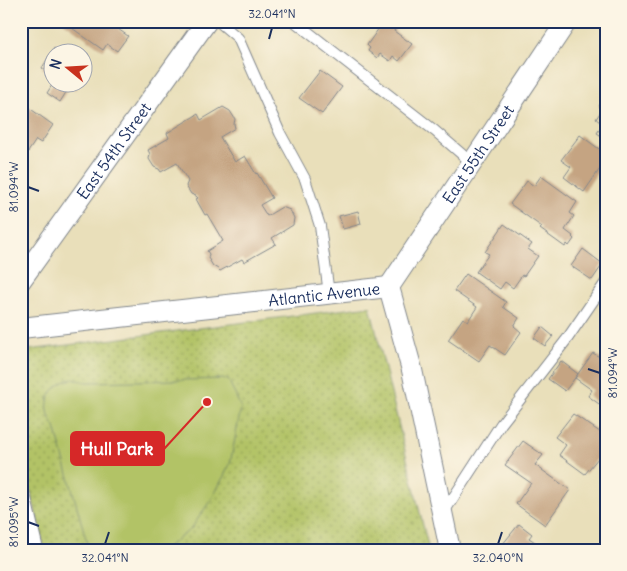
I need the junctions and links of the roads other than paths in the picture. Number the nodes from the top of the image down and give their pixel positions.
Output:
1 (206, 21) edge
2 (218, 21) edge
3 (294, 21) edge
4 (567, 21) edge
5 (472, 163) junction
6 (21, 280) edge
7 (606, 282) edge
8 (389, 287) junction
9 (329, 294) junction
10 (21, 328) edge
11 (21, 499) edge
12 (442, 515) junction
13 (33, 550) edge
14 (450, 550) edge

1 - 6 street, East 54th Street
2 - 9 lane
3 - 5 lane
4 - 5 street, East 55th Street
5 - 8 street, East 55th Street
7 - 12 lane
8 - 9 street, Atlantic Avenue
8 - 12 street, Atlantic Avenue
9 - 10 street, Atlantic Avenue
11 - 13 street
12 - 14 street, Atlantic Avenue

